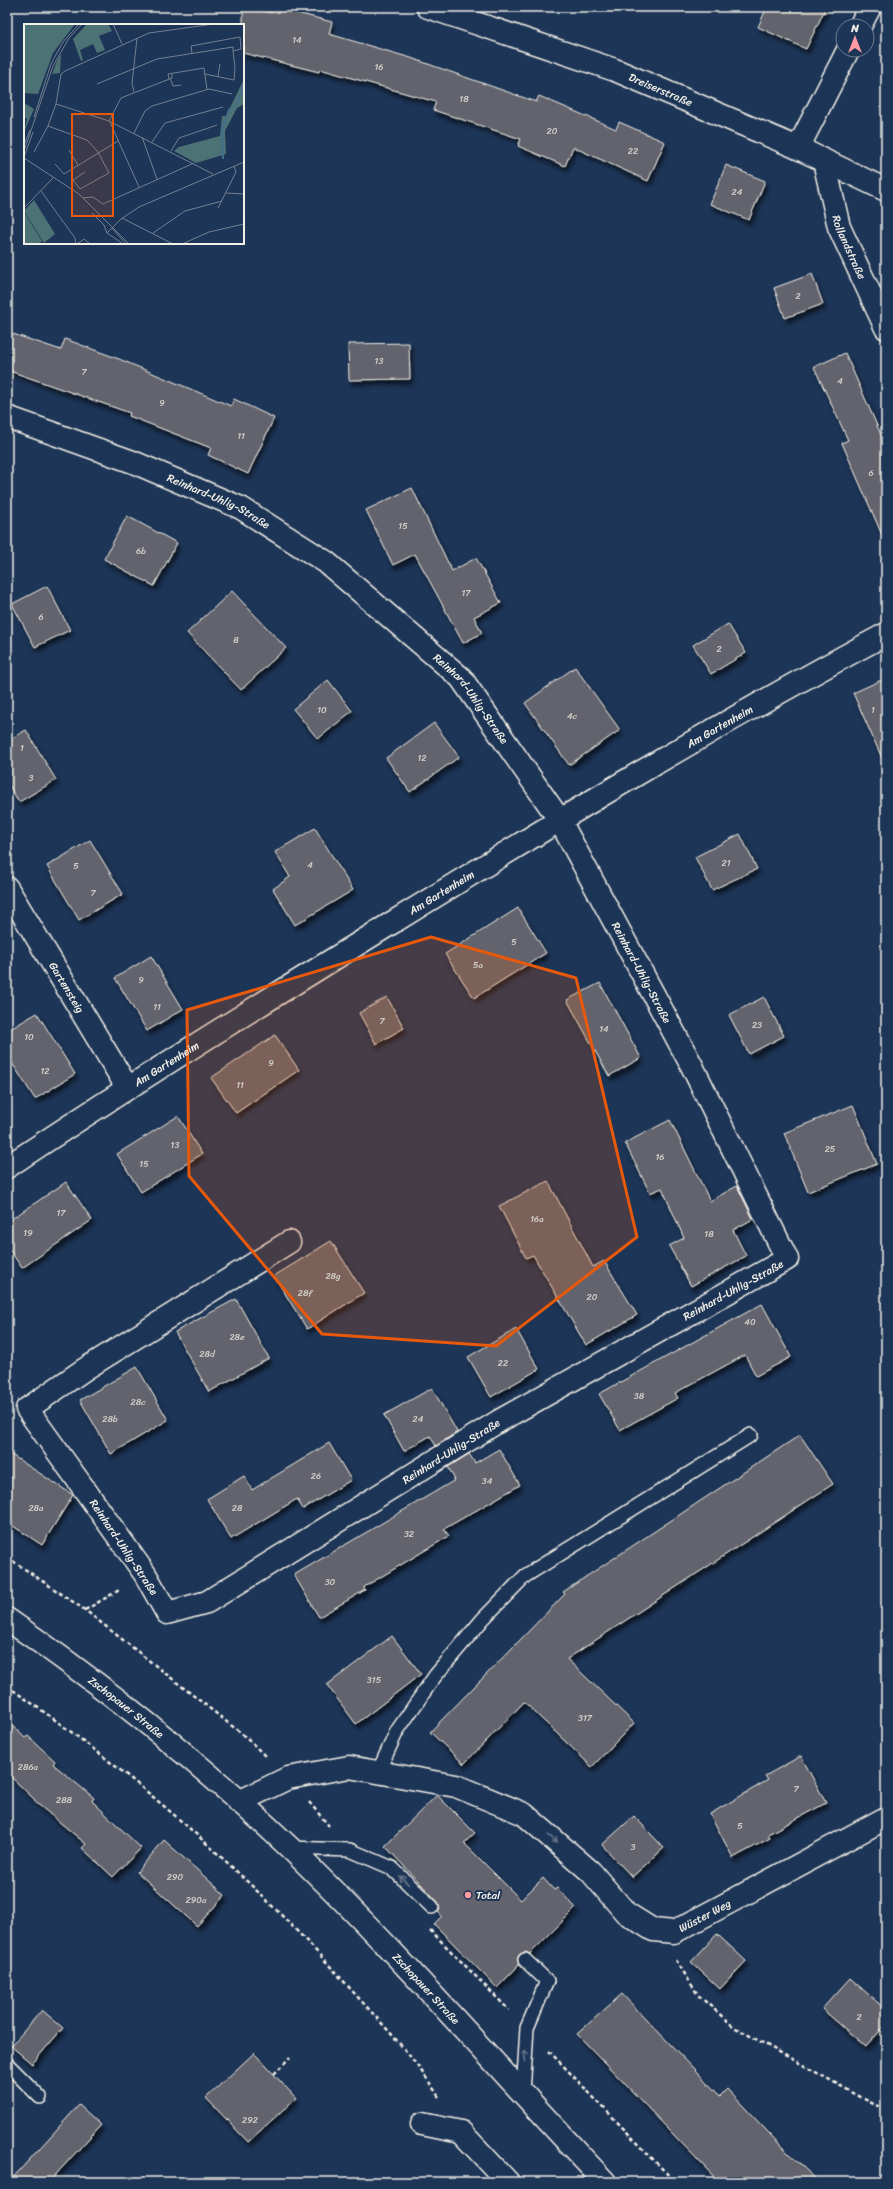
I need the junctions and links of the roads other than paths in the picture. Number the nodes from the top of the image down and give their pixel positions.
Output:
1 (428, 7) edge
2 (870, 7) edge
3 (864, 18) edge
4 (844, 58) edge
5 (798, 148) junction
6 (824, 161) junction
7 (886, 190) edge
8 (886, 328) edge
9 (7, 417) edge
10 (886, 634) edge
11 (559, 819) junction
12 (7, 888) edge
13 (127, 1087) junction
14 (7, 1168) edge
15 (289, 1242) dead end
16 (751, 1435) dead end
17 (7, 1619) edge
18 (378, 1772) junction
19 (239, 1802) junction
20 (886, 1818) edge
21 (289, 1848) junction
22 (432, 1907) dead end
23 (525, 1960) dead end
24 (7, 2064) edge
25 (523, 2094) junction
26 (40, 2097) dead end
27 (422, 2124) dead end
28 (508, 2182) edge
29 (605, 2182) edge

1 - 5 street, Dreiserstraße
2 - 3 street
4 - 5 street
5 - 6 street, Dreiserstraße
6 - 7 street, Dreiserstraße
6 - 8 street, Rollandstraße
9 - 11 street, Reinhard-Uhlig-Straße
10 - 11 street, Am Gartenheim
11 - 13 street, Am Gartenheim
11 - 15 street, Reinhard-Uhlig-Straße
12 - 13 street, Gartensteig
13 - 14 street, Am Gartenheim
16 - 18 lane
17 - 19 street, Zschopauer Straße
18 - 19 street
18 -> 20 street, Wüster Weg
19 - 21 street, Zschopauer Straße
22 -> 21 lane
21 - 25 street, Zschopauer Straße
25 -> 23 lane
24 - 26 lane
25 - 29 street, Zschopauer Straße
27 - 28 street

